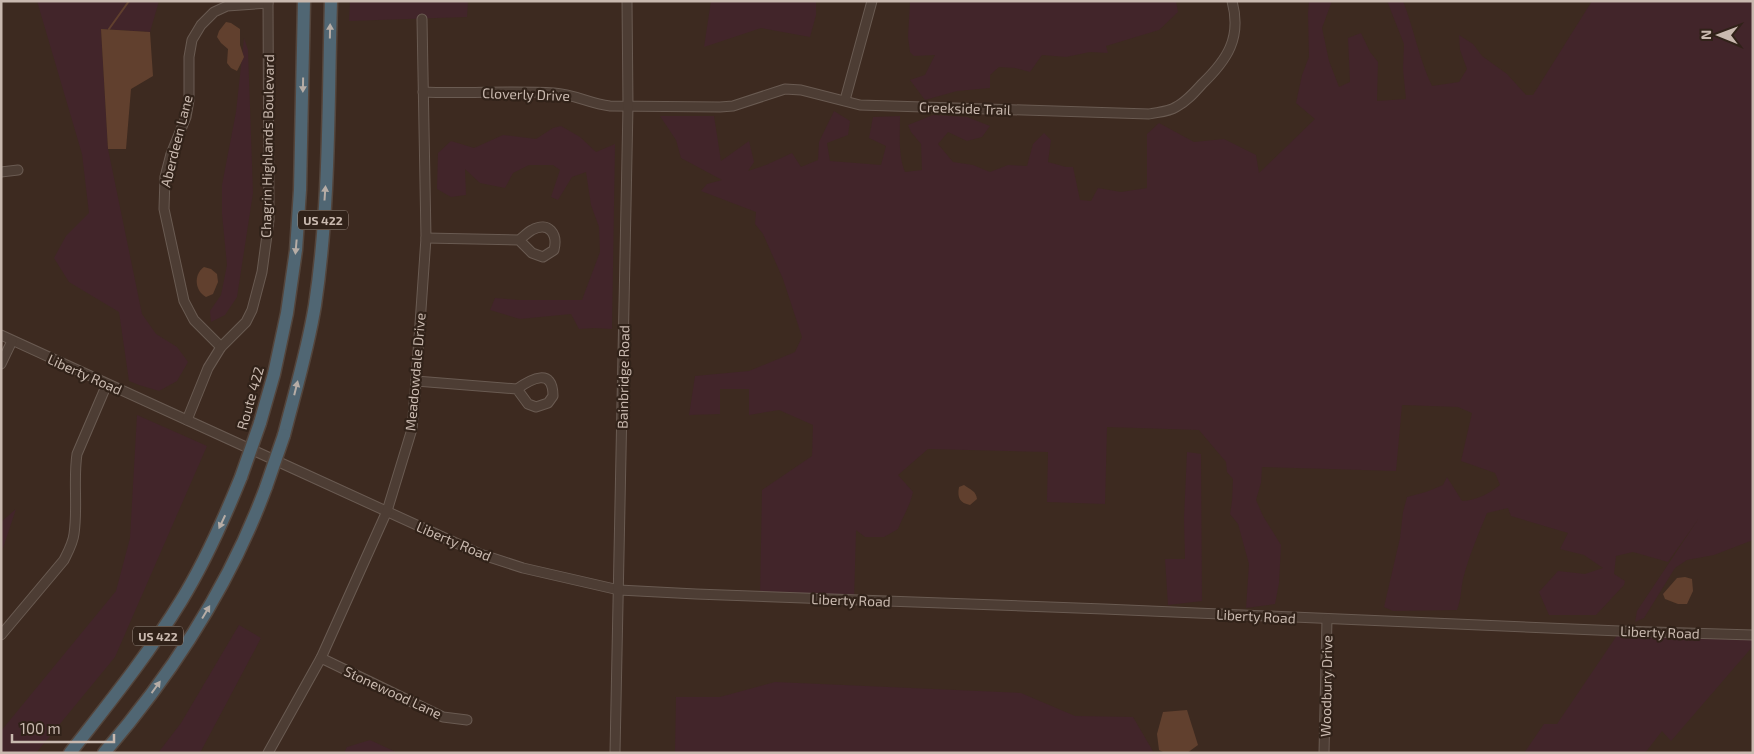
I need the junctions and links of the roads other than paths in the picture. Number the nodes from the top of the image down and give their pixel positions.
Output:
1 (304, 1) edge
2 (331, 1) edge
3 (627, 1) edge
4 (872, 1) edge
5 (1232, 1) edge
6 (268, 2) edge
7 (422, 19) dead end
8 (423, 92) junction
9 (846, 100) junction
10 (628, 106) junction
11 (18, 170) dead end
12 (1, 172) edge
13 (426, 238) junction
14 (519, 240) dead end
15 (1, 335) edge
16 (12, 341) junction
17 (221, 347) junction
18 (1, 364) edge
19 (416, 381) junction
20 (106, 384) junction
21 (517, 389) dead end
22 (186, 420) junction
23 (386, 512) junction
24 (619, 590) junction
25 (1327, 619) junction
26 (1, 635) edge
27 (1753, 635) edge
28 (320, 658) junction
29 (467, 720) dead end
30 (70, 753) edge
31 (104, 753) edge
32 (268, 753) edge
33 (615, 753) edge
34 (1324, 753) edge

1 -> 30 highway, Route 422 / US 422, bridge
31 -> 2 highway, US 422, bridge
3 - 10 street, Bainbridge Road
4 - 9 street
5 - 9 street, Creekside Trail
6 - 17 street, Chagrin Highlands Boulevard
6 - 17 street, Aberdeen Lane
7 - 8 street, Meadowdale Drive
8 - 10 street, Cloverly Drive
8 - 13 street, Meadowdale Drive
9 - 10 street, Creekside Trail
10 - 24 street, Bainbridge Road
11 - 12 street
13 - 14 street
13 - 19 street, Meadowdale Drive
15 - 16 street, Liberty Road
16 - 18 street
16 - 20 street, Liberty Road
17 - 22 street, Chagrin Highlands Boulevard
19 - 21 street
19 - 23 street, Meadowdale Drive
20 - 22 street, Liberty Road
20 - 26 street
22 - 23 street, Liberty Road
23 - 24 street, Liberty Road
23 - 28 street, Meadowdale Drive
24 - 25 street, Liberty Road
24 - 33 street, Bainbridge Road
25 - 27 street, Liberty Road
25 - 34 street, Woodbury Drive
28 - 29 street, Stonewood Lane
28 - 32 street, Meadowdale Drive

